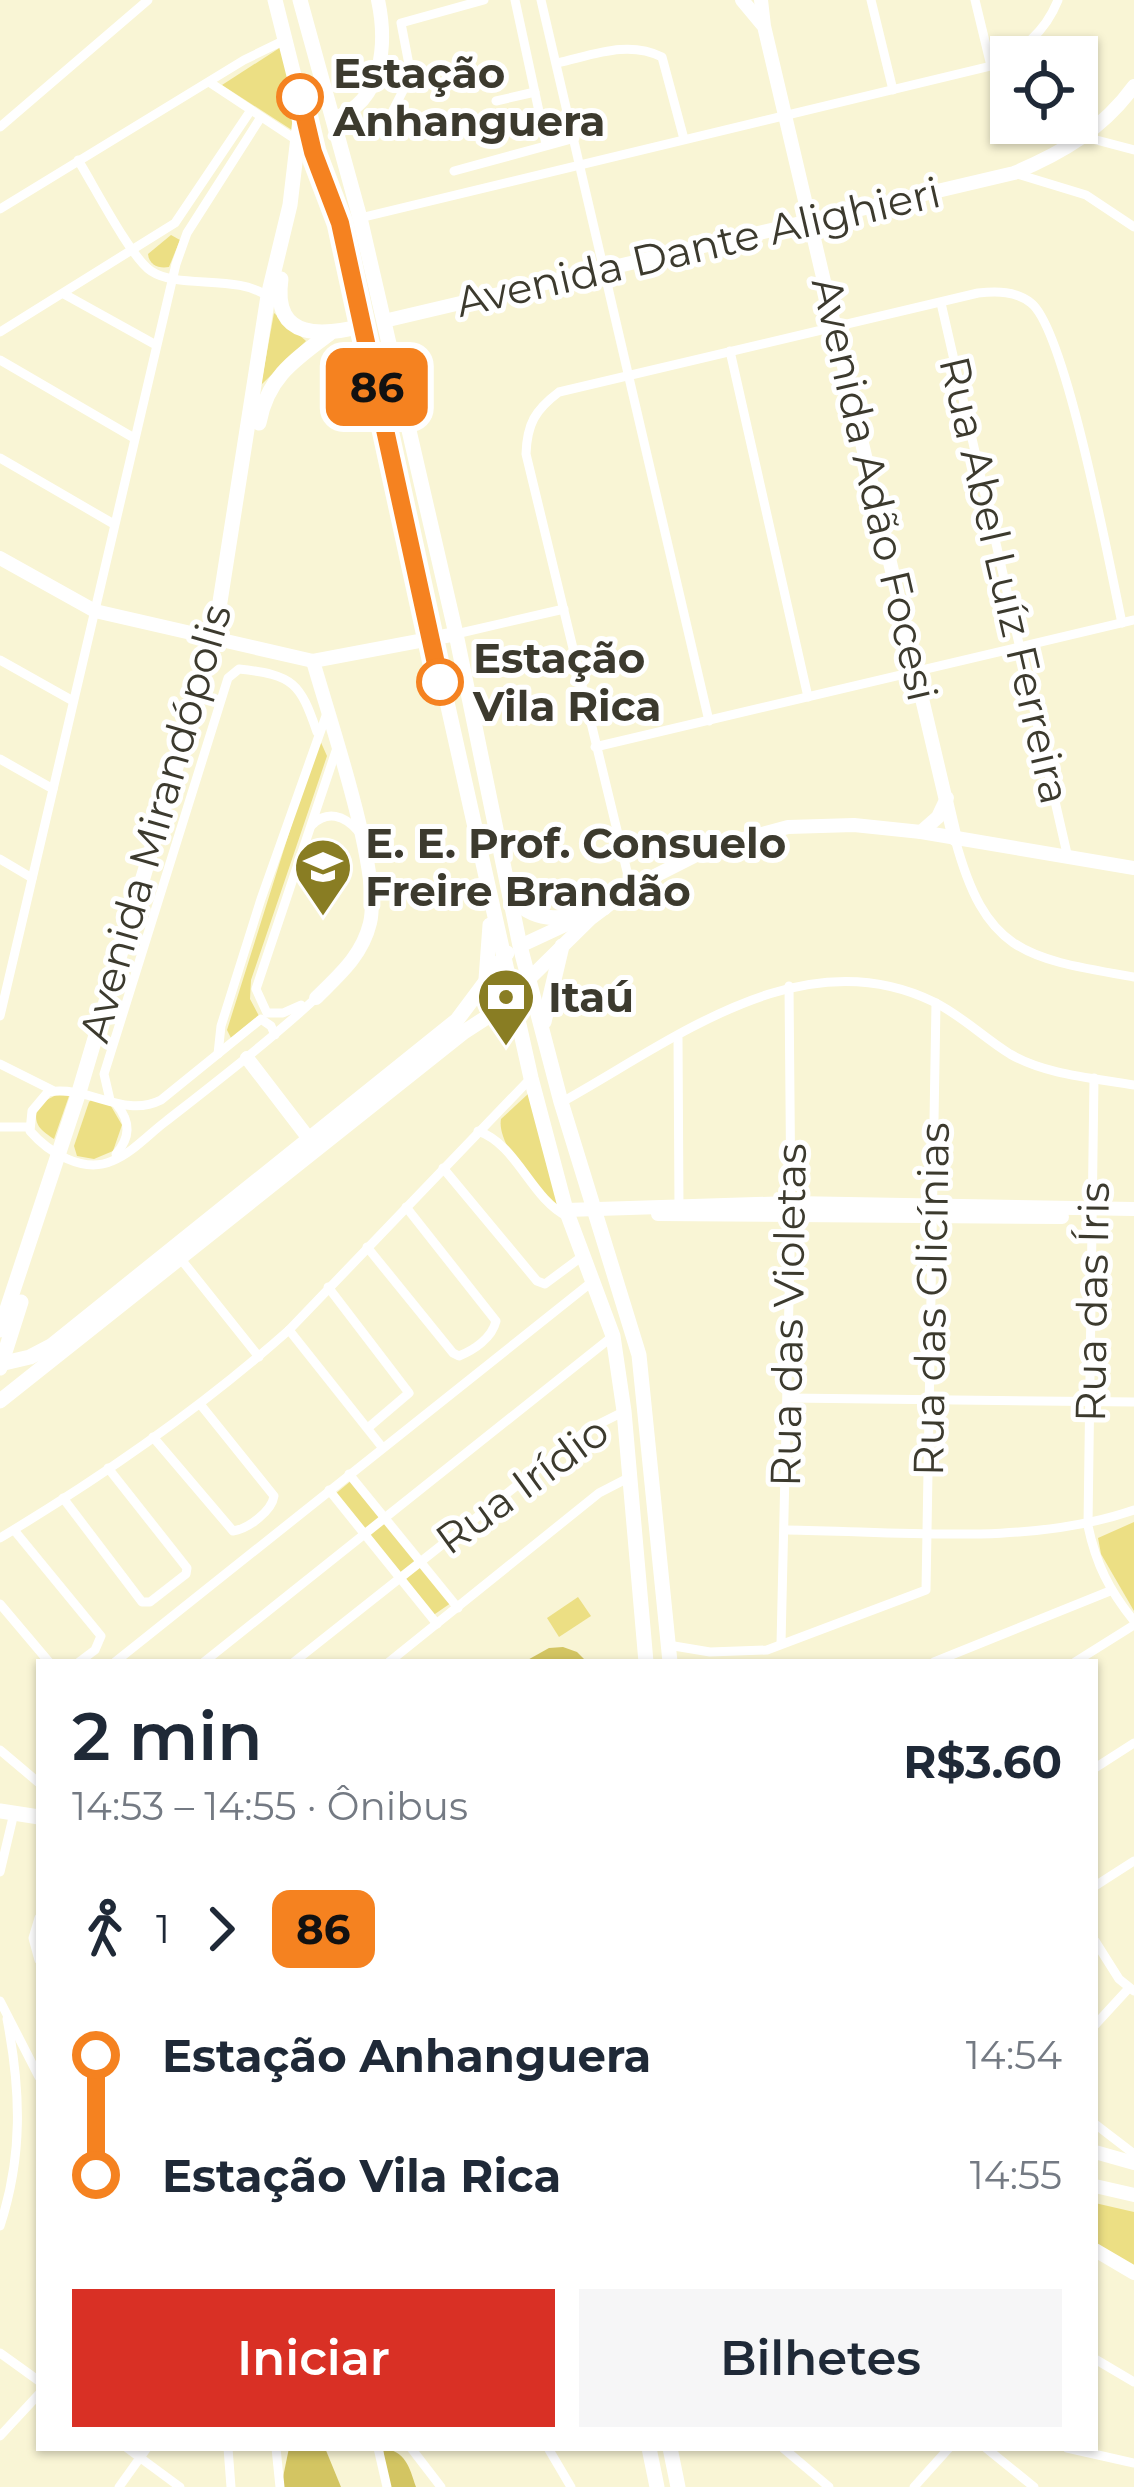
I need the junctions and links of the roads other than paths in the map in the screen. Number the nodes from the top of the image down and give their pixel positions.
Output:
1 (148, 0) edge
2 (275, 0) edge
3 (300, 0) edge
4 (378, 0) edge
5 (484, 0) edge
6 (515, 0) edge
7 (541, 0) edge
8 (742, 0) edge
9 (761, 0) edge
10 (871, 0) edge
11 (976, 0) edge
12 (1058, 0) edge
13 (764, 26) junction
14 (1036, 36) edge
15 (287, 39) junction
16 (990, 62) edge
17 (557, 63) junction
18 (990, 66) edge
19 (209, 82) junction
20 (1134, 86) edge
21 (893, 90) junction
22 (535, 92) junction
23 (299, 93) junction
24 (496, 101) dead end
25 (256, 114) junction
26 (788, 116) junction
27 (335, 118) junction
28 (387, 122) dead end
29 (1098, 123) edge
30 (0, 127) edge
31 (575, 138) junction
32 (684, 139) junction
33 (1098, 140) edge
34 (298, 141) junction
35 (546, 144) junction
36 (1076, 144) edge
37 (1134, 150) edge
38 (78, 160) junction
39 (579, 164) junction
40 (454, 171) dead end
41 (1015, 173) junction
42 (0, 209) edge
43 (360, 218) junction
44 (811, 222) junction
45 (175, 223) junction
46 (1134, 227) edge
47 (187, 233) junction
48 (135, 250) junction
49 (604, 270) junction
50 (172, 277) junction
51 (64, 294) junction
52 (274, 301) junction
53 (941, 303) junction
54 (384, 321) junction
55 (362, 326) junction
56 (836, 326) junction
57 (0, 332) edge
58 (329, 334) junction
59 (156, 345) junction
60 (730, 351) junction
61 (0, 360) edge
62 (628, 374) junction
63 (134, 438) junction
64 (0, 458) edge
65 (112, 524) junction
66 (0, 558) edge
67 (564, 609) junction
68 (94, 611) junction
69 (1128, 621) edge
70 (457, 634) junction
71 (431, 640) junction
72 (218, 641) junction
73 (1022, 647) junction
74 (0, 660) edge
75 (313, 661) junction
76 (918, 673) junction
77 (808, 697) junction
78 (73, 701) junction
79 (327, 713) junction
80 (709, 721) junction
81 (317, 732) junction
82 (595, 747) junction
83 (337, 748) junction
84 (0, 759) edge
85 (53, 789) junction
86 (947, 798) junction
87 (308, 829) junction
88 (921, 832) junction
89 (361, 834) junction
90 (955, 839) junction
91 (1069, 858) junction
92 (0, 859) edge
93 (1134, 868) edge
94 (32, 878) junction
95 (631, 887) junction
96 (510, 896) junction
97 (490, 903) junction
98 (604, 908) junction
99 (520, 946) junction
100 (562, 946) junction
101 (502, 955) junction
102 (0, 957) edge
103 (12, 964) junction
104 (1134, 977) edge
105 (529, 979) junction
106 (485, 982) junction
107 (789, 986) junction
108 (316, 998) junction
109 (513, 1001) junction
110 (936, 1003) junction
111 (0, 1016) edge
112 (264, 1016) junction
113 (543, 1030) junction
114 (464, 1032) junction
115 (275, 1035) junction
116 (678, 1038) junction
117 (235, 1041) junction
118 (524, 1046) junction
119 (218, 1054) junction
120 (247, 1058) junction
121 (0, 1064) edge
122 (531, 1078) junction
123 (1094, 1078) junction
124 (1134, 1085) edge
125 (52, 1090) junction
126 (83, 1092) junction
127 (113, 1101) junction
128 (561, 1102) junction
129 (494, 1115) junction
130 (0, 1127) edge
131 (29, 1127) junction
132 (478, 1131) junction
133 (314, 1144) junction
134 (506, 1151) junction
135 (61, 1157) junction
136 (101, 1163) junction
137 (442, 1168) junction
138 (406, 1207) junction
139 (791, 1208) junction
140 (1134, 1208) edge
141 (679, 1209) junction
142 (594, 1210) junction
143 (932, 1211) junction
144 (1094, 1213) junction
145 (567, 1214) junction
146 (1134, 1218) edge
147 (368, 1247) junction
148 (176, 1254) junction
149 (584, 1255) junction
150 (593, 1281) junction
151 (328, 1287) junction
152 (289, 1330) junction
153 (4, 1335) edge
154 (613, 1336) junction
155 (30, 1357) junction
156 (259, 1357) junction
157 (1, 1365) edge
158 (789, 1398) junction
159 (929, 1399) junction
160 (0, 1401) edge
161 (1091, 1402) junction
162 (1134, 1402) edge
163 (200, 1404) junction
164 (624, 1412) junction
165 (369, 1427) junction
166 (154, 1437) junction
167 (382, 1447) junction
168 (107, 1468) junction
169 (349, 1474) junction
170 (630, 1477) junction
171 (329, 1490) junction
172 (62, 1498) junction
173 (274, 1498) junction
174 (1134, 1510) edge
175 (385, 1516) junction
176 (293, 1519) junction
177 (1088, 1526) junction
178 (14, 1529) junction
179 (786, 1530) junction
180 (929, 1531) junction
181 (362, 1535) junction
182 (0, 1538) edge
183 (420, 1559) junction
184 (398, 1578) junction
185 (1110, 1591) junction
186 (0, 1604) edge
187 (458, 1608) junction
188 (1134, 1623) edge
189 (437, 1624) junction
190 (781, 1644) junction
191 (669, 1653) edge
192 (46, 1659) edge
193 (83, 1659) edge
194 (119, 1659) edge
195 (208, 1659) edge
196 (298, 1659) edge
197 (393, 1659) edge
198 (646, 1659) edge
199 (941, 1659) edge
200 (1080, 1659) edge
201 (1134, 1743) edge
202 (0, 1750) edge
203 (1098, 1766) edge
204 (36, 1780) edge
205 (7, 1812) edge
206 (1134, 1861) edge
207 (0, 1872) edge
208 (1098, 1884) edge
209 (1098, 1945) edge
210 (1132, 1988) edge
211 (0, 2001) edge
212 (7, 2019) junction
213 (1098, 2022) edge
214 (36, 2072) edge
215 (1098, 2126) edge
216 (1098, 2152) edge
217 (1134, 2158) edge
218 (1098, 2187) edge
219 (1134, 2195) edge
220 (0, 2227) edge
221 (1098, 2252) edge
222 (1134, 2273) edge
223 (0, 2353) edge
224 (1098, 2362) edge
225 (36, 2379) edge
226 (1134, 2382) edge
227 (36, 2397) edge
228 (0, 2436) edge
229 (228, 2451) edge
230 (276, 2451) edge
231 (379, 2451) edge
232 (413, 2451) edge
233 (550, 2451) edge
234 (650, 2451) edge
235 (671, 2451) edge
236 (787, 2451) edge
237 (946, 2451) edge
238 (1080, 2451) edge
239 (1000, 2452) edge
240 (144, 2453) edge
241 (1134, 2463) edge
242 (119, 2487) edge
243 (180, 2487) edge
244 (231, 2487) edge
245 (280, 2487) edge
246 (387, 2487) edge
247 (441, 2487) edge
248 (571, 2487) edge
249 (657, 2487) edge
250 (678, 2487) edge
251 (829, 2487) edge
252 (914, 2487) edge
253 (1034, 2487) edge

1 - 30 street
2 - 15 main road
3 - 27 main road
4 - 27 street
5 - 28 street
6 - 22 street
7 - 17 street
8 - 13 street
9 - 13 street, Avenida Adão Focesi
10 - 21 street
11 - 16 street
12 - 14 street
13 - 26 street, Avenida Adão Focesi
15 - 19 street
15 - 23 main road
17 - 31 street
17 - 32 street
18 - 21 street
19 - 25 street
19 - 38 street
20 - 29 street, Avenida Dante Alighieri
21 - 26 street
22 - 24 street
22 - 35 street
23 - 34 main road, Avenida Mirandópolis
23 - 55 main road
25 - 34 street
25 - 45 street
25 - 47 street
26 - 32 street
26 - 44 street, Avenida Adão Focesi
27 - 43 main road
31 - 35 street
31 - 39 street
32 - 39 street
33 - 37 street
34 - 52 main road, Avenida Mirandópolis
35 - 40 street
36 - 41 street, Avenida Dante Alighieri
38 - 42 street
38 - 48 street
39 - 43 street
39 - 49 street
41 - 44 street, Avenida Dante Alighieri
41 - 46 street
43 - 54 main road
44 - 49 street, Avenida Dante Alighieri
44 - 56 street, Avenida Adão Focesi
45 - 47 street
45 - 48 street
47 - 50 street
48 - 50 street
48 - 51 street
49 - 54 street, Avenida Dante Alighieri
49 - 62 street
50 - 52 street
50 - 59 street
51 - 57 street
51 - 59 street
52 - 58 main road
52 - 72 main road, Avenida Mirandópolis
53 - 56 street
53 - 69 street
53 - 73 street, Rua Abel Luíz Ferreira
54 - 55 main road, Avenida Dante Alighieri
54 - 70 main road
55 - 58 main road, Avenida Dante Alighieri
55 - 71 main road
56 - 60 street
56 - 76 street, Avenida Adão Focesi
58 - 72 main road, Avenida Mirandópolis
59 - 63 street
60 - 62 street
60 - 77 street
61 - 63 street
62 - 67 street
62 - 80 street
63 - 65 street
64 - 65 street
65 - 68 street
66 - 68 street
67 - 70 street
67 - 82 street
68 - 72 street
68 - 78 street
69 - 73 street
70 - 71 street
70 - 96 main road
71 - 75 street
71 - 97 main road
72 - 75 street
72 - 126 main road, Avenida Mirandópolis
73 - 76 street
73 - 91 street, Rua Abel Luíz Ferreira
74 - 78 street
75 - 79 street
76 - 77 street
76 - 86 street, Avenida Adão Focesi
77 - 80 street
78 - 85 street
79 - 81 street
79 - 83 street
80 - 82 street
81 - 119 street
81 - 127 street, Avenida Mirandópolis
82 - 95 street
83 - 87 street
83 - 89 street
84 - 85 street
85 - 94 street
86 - 88 street
86 - 90 street, Avenida Adão Focesi
87 - 89 street
87 - 112 street
88 - 90 street
88 - 95 street
89 - 108 street
90 - 91 street
90 - 104 street
91 - 93 street
92 - 94 street
94 - 103 street
95 - 98 street
96 - 98 main road
96 - 99 main road
97 - 101 main road
97 - 106 main road
98 - 99 street
98 - 100 street
99 - 101 main road
99 - 105 main road
100 - 105 street
100 - 113 main road
101 - 106 main road
101 - 109 main road
102 - 103 street
103 - 111 street
105 - 109 main road
105 - 113 main road
106 - 133 main road
107 - 110 street
107 - 116 street
107 - 139 street, Rua das Violetas
108 - 112 street
108 - 115 street
109 - 114 main road
109 - 118 main road
110 - 123 street
110 - 143 street, Rua das Glicínias
112 - 115 street
112 - 117 street
113 - 128 main road
114 - 118 main road
114 - 133 main road
115 - 120 street
116 - 128 street
116 - 141 street
117 - 119 street
117 - 120 street
118 - 122 main road
119 - 127 street
120 - 133 street
120 - 136 street
121 - 125 street
122 - 129 street
122 - 145 main road
123 - 124 street
123 - 144 street, Rua das Íris
125 - 126 street
125 - 131 street
126 - 127 street
126 - 135 main road, Avenida Mirandópolis
127 - 136 street, Avenida Mirandópolis
128 - 142 main road
129 - 132 street
129 - 134 street
130 - 131 street
131 - 135 street
132 - 134 street
132 - 137 street
133 - 148 main road
134 - 145 street
135 - 136 street
135 - 153 main road, Avenida Mirandópolis
137 - 138 street
137 - 149 street
138 - 147 street
138 - 147 street
139 - 141 street
139 - 143 street
139 - 158 street, Rua das Violetas
140 - 144 street
141 - 142 street
142 - 145 street
142 - 191 main road
143 - 144 street
143 - 159 street, Rua das Glicínias
144 - 146 street
144 - 161 street, Rua das Íris
145 - 149 main road
147 - 151 street
148 - 155 main road
148 - 156 street
148 - 160 main road
149 - 150 main road
150 - 154 main road
150 - 167 street
151 - 152 street
151 - 165 street
152 - 156 street
152 - 165 street
153 - 155 main road
153 - 157 main road, Avenida Mirandópolis
154 - 164 main road
154 - 175 street
155 - 157 main road
156 - 163 street
158 - 159 street
158 - 179 street, Rua das Violetas
159 - 161 street
159 - 180 street, Rua das Glicínias
161 - 162 street
161 - 177 street, Rua das Íris
163 - 166 street
163 - 173 street
164 - 170 main road
164 - 183 street, Rua Irídio
165 - 167 street
166 - 168 street
166 - 173 street
167 - 169 street
168 - 172 street
168 - 172 street
169 - 171 street
169 - 175 street
170 - 187 street
170 - 198 main road
171 - 176 street
171 - 181 street
172 - 178 street
173 - 176 street
174 - 177 street
175 - 181 street
175 - 183 street
176 - 194 street
177 - 180 street
177 - 185 street, Rua das Íris
178 - 182 street
178 - 193 street
179 - 180 street
179 - 190 street, Rua das Violetas
180 - 190 street, Rua das Glicínias
181 - 184 street
181 - 195 street
183 - 184 street, Rua Irídio
183 - 187 street
184 - 189 street
184 - 196 street, Rua Irídio
185 - 188 street, Rua das Íris
185 - 199 street
186 - 192 street
187 - 189 street
188 - 200 street
189 - 197 street
190 - 191 street
201 - 203 street
202 - 204 street
205 - 207 street
206 - 208 street
209 - 210 street
210 - 213 street
211 - 212 street
212 - 214 street
212 - 220 street
215 - 217 street
216 - 217 street
218 - 219 street
221 - 222 street
223 - 225 street
224 - 226 street
227 - 228 street
229 - 244 street
230 - 245 street
231 - 246 street
232 - 247 street
233 - 248 street
234 - 249 main road
235 - 250 main road
236 - 251 street
237 - 252 street
238 - 241 street
239 - 253 street
240 - 242 street
240 - 243 street

